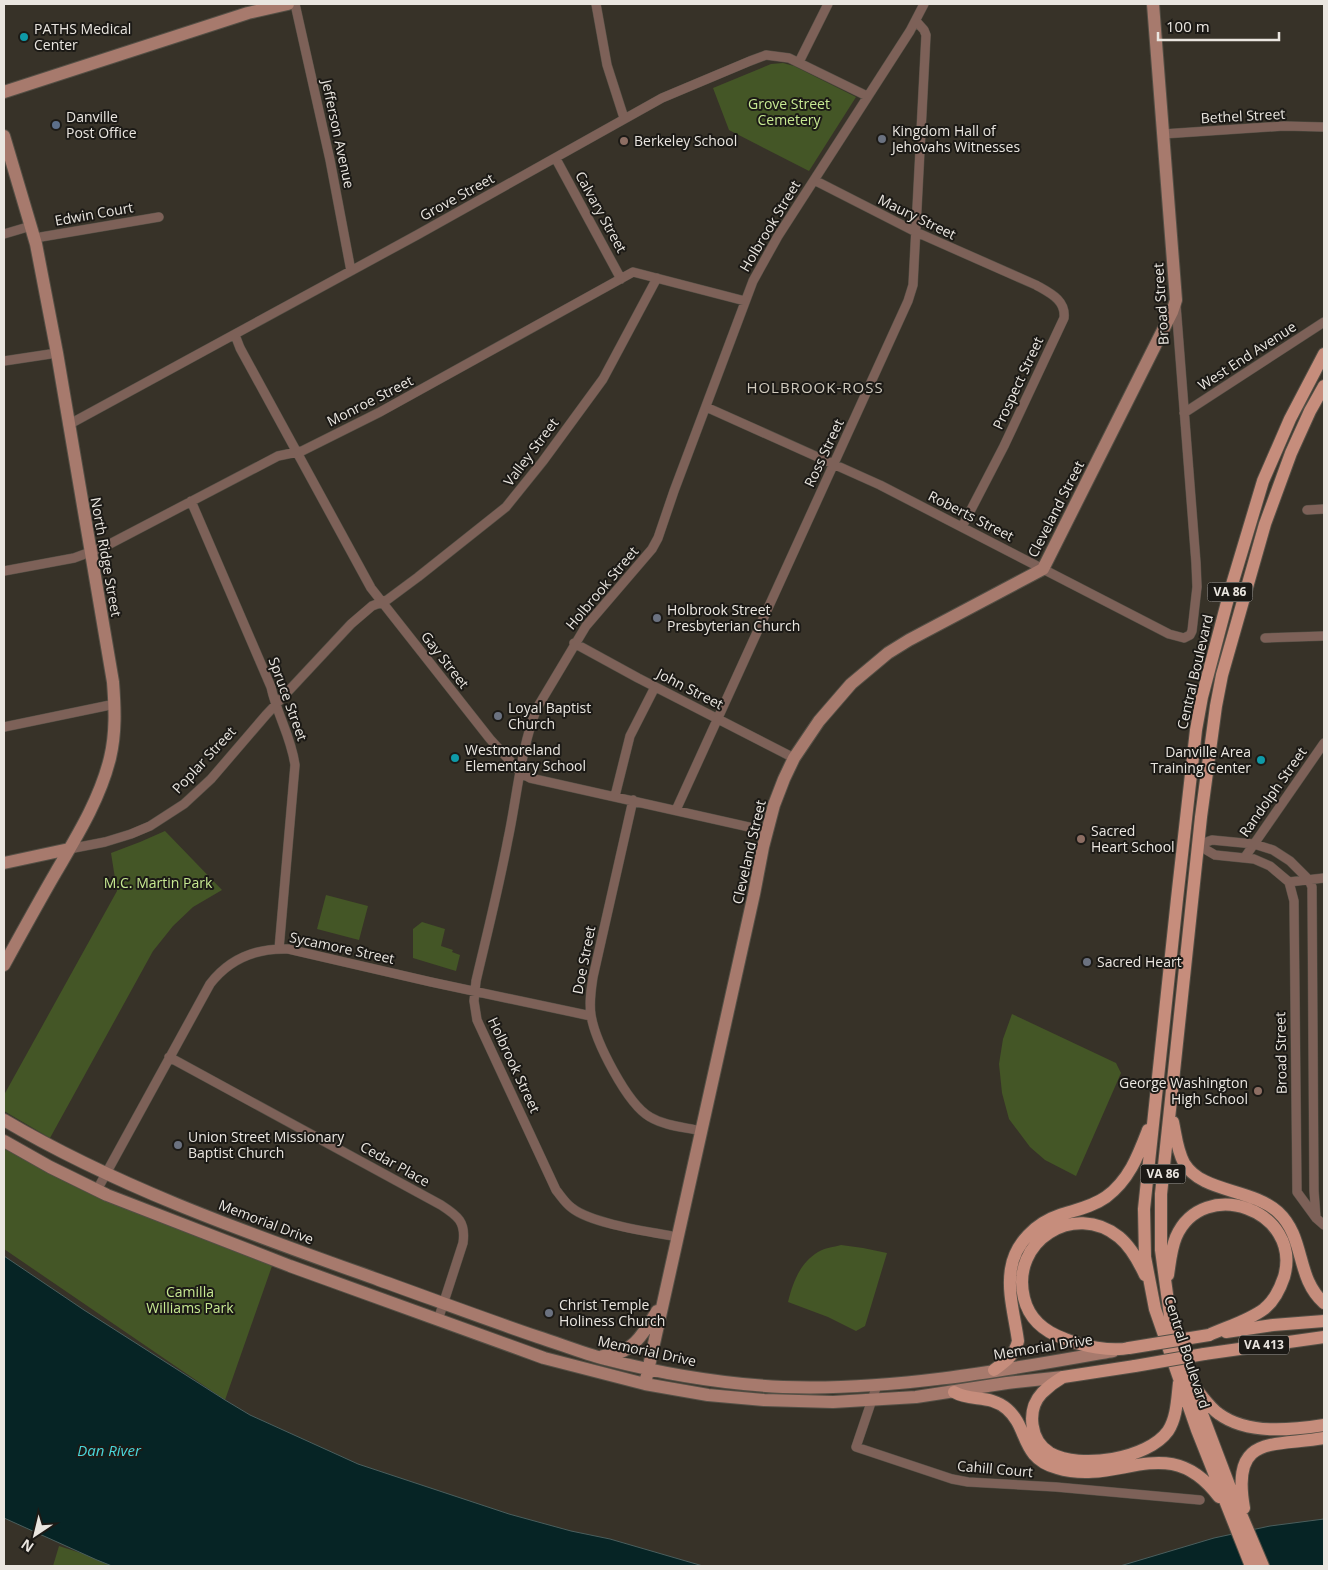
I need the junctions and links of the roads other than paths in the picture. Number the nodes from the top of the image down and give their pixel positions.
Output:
1 (288, 4) edge
2 (295, 4) edge
3 (596, 4) edge
4 (828, 4) edge
5 (924, 4) edge
6 (1153, 4) edge
7 (916, 21) junction
8 (799, 62) junction
9 (4, 92) edge
10 (868, 96) junction
11 (624, 118) junction
12 (1324, 127) edge
13 (1163, 134) junction
14 (4, 136) edge
15 (556, 159) junction
16 (814, 180) junction
17 (159, 217) dead end
18 (33, 232) junction
19 (916, 232) junction
20 (4, 234) edge
21 (351, 271) junction
22 (1009, 273) joint
23 (657, 278) junction
24 (621, 279) junction
25 (1176, 300) junction
26 (745, 301) junction
27 (1324, 322) edge
28 (235, 335) junction
29 (57, 353) junction
30 (1324, 354) edge
31 (4, 362) edge
32 (1324, 386) edge
33 (706, 407) junction
34 (1184, 413) junction
35 (68, 425) junction
36 (298, 453) junction
37 (834, 464) junction
38 (190, 501) junction
39 (1324, 509) edge
40 (1307, 510) dead end
41 (962, 527) junction
42 (90, 553) junction
43 (1043, 568) junction
44 (4, 571) edge
45 (382, 602) junction
46 (1196, 602) joint
47 (1324, 636) edge
48 (1265, 638) dead end
49 (574, 643) junction
50 (655, 687) junction
51 (114, 704) junction
52 (275, 705) junction
53 (717, 718) junction
54 (4, 727) edge
55 (1324, 743) edge
56 (794, 758) junction
57 (521, 773) junction
58 (615, 796) junction
59 (633, 800) junction
60 (676, 810) junction
61 (767, 831) junction
62 (1254, 844) junction
63 (1198, 845) junction
64 (70, 849) junction
65 (1245, 857) junction
66 (4, 863) edge
67 (1324, 878) edge
68 (1309, 880) junction
69 (1288, 882) junction
70 (279, 949) junction
71 (4, 965) edge
72 (474, 992) junction
73 (591, 1016) junction
74 (170, 1057) junction
75 (1170, 1104) junction
76 (1154, 1111) junction
77 (4, 1120) edge
78 (701, 1131) junction
79 (4, 1141) edge
80 (106, 1174) junction
81 (97, 1190) junction
82 (1316, 1218) junction
83 (1324, 1225) edge
84 (678, 1237) junction
85 (1150, 1286) junction
86 (1165, 1289) junction
87 (664, 1298) junction
88 (442, 1302) junction
89 (1324, 1303) edge
90 (438, 1320) junction
91 (1324, 1321) edge
92 (1209, 1335) junction
93 (1324, 1337) edge
94 (1123, 1349) junction
95 (598, 1357) junction
96 (649, 1368) junction
97 (994, 1370) junction
98 (1063, 1377) junction
99 (1185, 1381) junction
100 (645, 1384) junction
101 (877, 1385) junction
102 (954, 1392) junction
103 (872, 1401) junction
104 (1324, 1426) edge
105 (1324, 1438) edge
106 (1200, 1500) dead end
107 (1227, 1507) junction
108 (1247, 1528) junction
109 (1251, 1566) edge
110 (1263, 1566) edge

1 - 9 main road
2 - 21 street, Jefferson Avenue
3 - 11 street
4 - 8 street
5 - 7 street
6 - 13 main road, Broad Street
7 - 10 street, Holbrook Street
7 - 19 street, Ross Street
8 - 10 street, Grove Street
8 - 11 street, Grove Street
10 - 16 street, Holbrook Street
11 - 15 street, Grove Street
12 - 13 street, Bethel Street
13 - 25 main road, Broad Street
14 - 18 main road, North Ridge Street
15 - 21 street, Grove Street
15 - 24 street, Calvary Street
16 - 19 street, Maury Street
16 - 26 street, Holbrook Street
17 - 18 street, Edwin Court
18 - 20 street, Edwin Court
18 - 29 main road, North Ridge Street
19 - 22 street, Maury Street
19 - 37 street, Ross Street
21 - 28 street, Grove Street
22 - 41 street, Prospect Street
23 - 24 street, Monroe Street
23 - 26 street, Monroe Street
23 - 45 street, Valley Street
24 - 36 street, Monroe Street
25 - 34 street, Broad Street
25 - 43 main road, Cleveland Street
26 - 33 street, Holbrook Street
27 - 34 street, West End Avenue
28 - 35 street, Grove Street
28 - 36 street, Gay Street
29 - 31 street
29 - 35 main road, North Ridge Street
30 - 76 main road, Central Boulevard / VA 86
32 - 63 main road, Central Boulevard / VA 86
33 - 37 street, Roberts Street
33 - 49 street, Holbrook Street
34 - 46 street, Broad Street
35 - 42 main road, North Ridge Street
36 - 38 street, Monroe Street
36 - 45 street, Gay Street
37 - 41 street, Roberts Street
37 - 53 street, Ross Street
38 - 42 street, Monroe Street
38 - 52 street, Spruce Street
39 - 40 street
41 - 43 street, Roberts Street
42 - 44 street, Monroe Street
42 - 51 main road, North Ridge Street
43 - 46 street, Roberts Street
43 - 56 main road, Cleveland Street
45 - 52 street, Poplar Street
45 - 57 street, Gay Street
47 - 48 street
49 - 50 street, John Street
49 - 57 street, Holbrook Street
50 - 53 street, John Street
50 - 58 street
51 - 54 street
51 - 64 main road, North Ridge Street
52 - 64 street, Poplar Street
52 - 70 street, Spruce Street
53 - 56 street, John Street
53 - 60 street, Ross Street
55 - 62 street, Randolph Street
56 - 61 main road, Cleveland Street
57 - 58 street, Gay Street
57 - 72 street, Holbrook Street
58 - 59 street, Gay Street
59 - 60 street, Gay Street
59 - 73 street, Doe Street
60 - 61 street, Gay Street
61 - 78 main road, Cleveland Street
62 - 63 street
62 - 65 street, Randolph Street
62 - 68 street
63 - 65 street
63 - 75 main road, Central Boulevard / VA 86
64 - 66 main road, Poplar Street
64 - 71 main road, North Ridge Street
65 - 69 street
67 - 68 street
68 - 69 street
68 - 82 street
69 - 82 street, Broad Street
70 - 72 street, Sycamore Street
70 - 74 street, Sycamore Street
72 - 73 street, Sycamore Street
72 - 84 street, Holbrook Street
73 - 78 street, Doe Street
74 - 80 street, Sycamore Street
74 - 88 street, Cedar Place
75 - 86 main road, Central Boulevard / VA 86
75 - 89 main road
76 - 85 main road, Central Boulevard / VA 86
76 - 97 main road
77 - 80 main road, Memorial Drive
78 - 84 main road, Cleveland Street
79 - 81 main road, VA 413
80 - 81 street, Sycamore Street
80 - 88 main road, Memorial Drive
81 - 90 main road, VA 413
82 - 83 street, Broad Street
84 - 87 main road, Cleveland Street
85 - 94 main road
85 - 99 main road, Central Boulevard
86 - 92 main road
86 - 99 main road, Central Boulevard / VA 86
87 - 95 main road
87 - 96 main road, Cleveland Street
88 - 90 street, Cedar Place
88 - 95 main road, Memorial Drive
90 - 100 main road, VA 413
91 - 92 main road, Memorial Drive
92 - 94 main road, Memorial Drive, bridge
93 - 98 main road, VA 413, bridge
94 - 97 main road, Memorial Drive
95 - 96 main road, Memorial Drive
96 - 100 main road, Cleveland Street
96 - 101 main road, Memorial Drive
97 - 101 main road, Memorial Drive
98 - 99 main road
98 - 102 main road, VA 413
99 - 104 main road
99 - 107 main road, Central Boulevard
99 - 108 main road, Central Boulevard / VA 86
100 - 103 main road, VA 413
101 - 103 street, Cahill Court
102 - 103 main road, VA 413
102 - 107 main road
103 - 106 street, Cahill Court
105 - 108 main road
107 - 109 main road, Central Boulevard
108 - 110 main road, Central Boulevard

